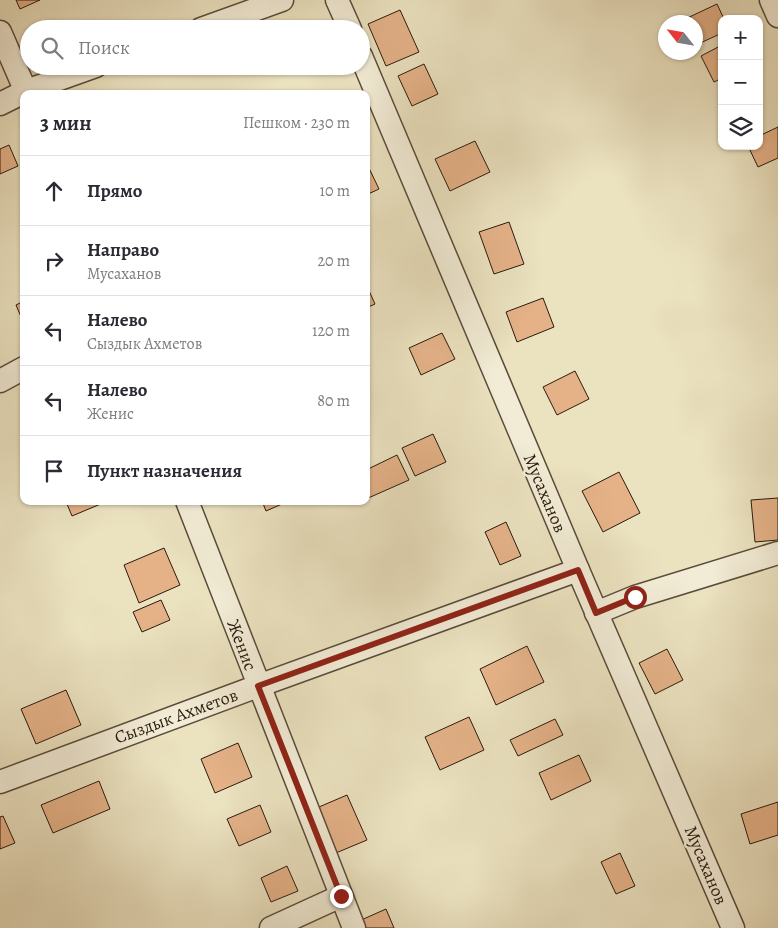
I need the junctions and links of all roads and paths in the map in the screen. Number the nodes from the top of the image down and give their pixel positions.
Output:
1 (282, 0) edge
2 (338, 0) edge
3 (771, 0) edge
4 (778, 16) edge
5 (227, 20) edge
6 (346, 20) edge
7 (0, 32) edge
8 (72, 75) edge
9 (369, 75) edge
10 (26, 90) edge
11 (32, 90) edge
12 (20, 95) edge
13 (0, 104) edge
14 (20, 370) edge
15 (0, 381) edge
16 (188, 505) edge
17 (778, 553) edge
18 (578, 570) junction
19 (596, 613) junction
20 (258, 686) junction
21 (0, 782) edge
22 (341, 896) junction
23 (271, 928) edge
24 (354, 928) edge
25 (733, 928) edge

1 - 5 street
2 - 6 street
3 - 4 street
7 - 10 street
8 - 11 street
9 - 18 street, Мусаханов
12 - 13 street
14 - 15 street
16 - 20 street, Женис
17 - 19 street
18 - 19 street, Мусаханов
18 - 20 street, Сыздык Ахметов
19 - 25 street, Мусаханов
20 - 21 street, Сыздык Ахметов
20 - 22 street, Женис
22 - 23 street
22 - 24 street, Женис

